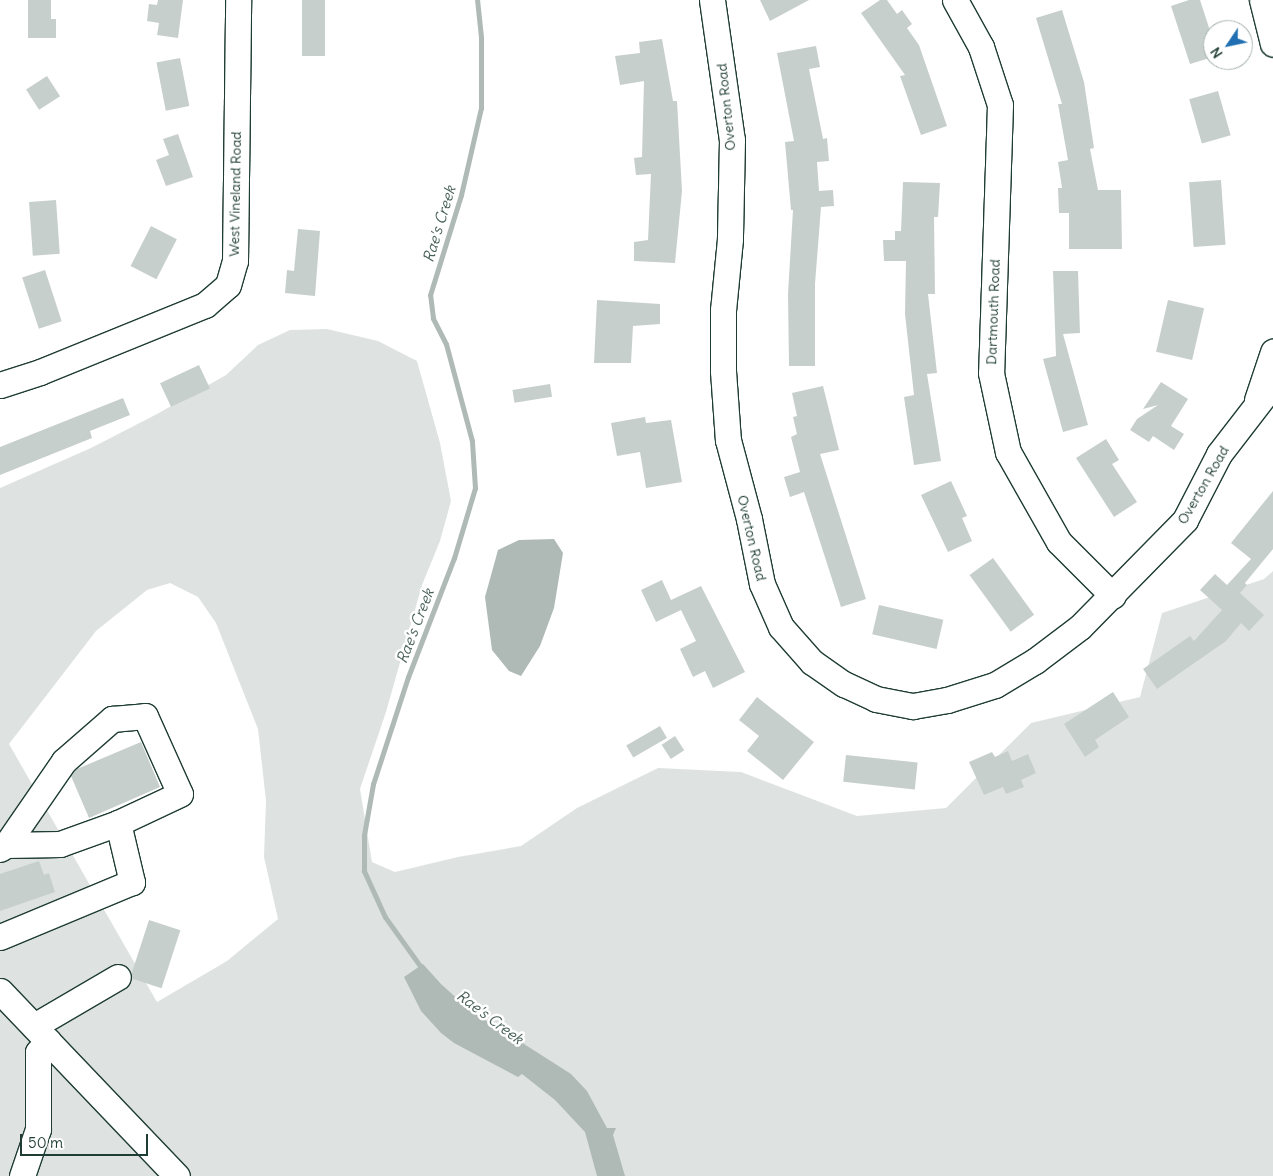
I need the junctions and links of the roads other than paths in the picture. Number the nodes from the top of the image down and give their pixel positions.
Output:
1 (712, 0) edge
2 (955, 0) edge
3 (1262, 0) edge
4 (238, 1) edge
5 (1273, 44) edge
6 (1273, 352) edge
7 (1273, 384) edge
8 (0, 385) edge
9 (1255, 407) junction
10 (1113, 596) junction
11 (118, 823) junction
12 (3, 847) edge
13 (0, 936) edge
14 (118, 977) dead end
15 (0, 991) edge
16 (41, 1034) junction
17 (22, 1176) edge
18 (177, 1176) edge

1 - 10 street, Overton Road
2 - 10 street, Dartmouth Road
3 - 5 street
4 - 8 street, West Vineland Road
6 - 9 street
7 - 9 street, Overton Road
9 - 10 street, Overton Road
11 - 12 street
11 - 12 street
11 - 13 street
14 - 16 street
15 - 16 street
16 - 17 street
16 - 18 street

